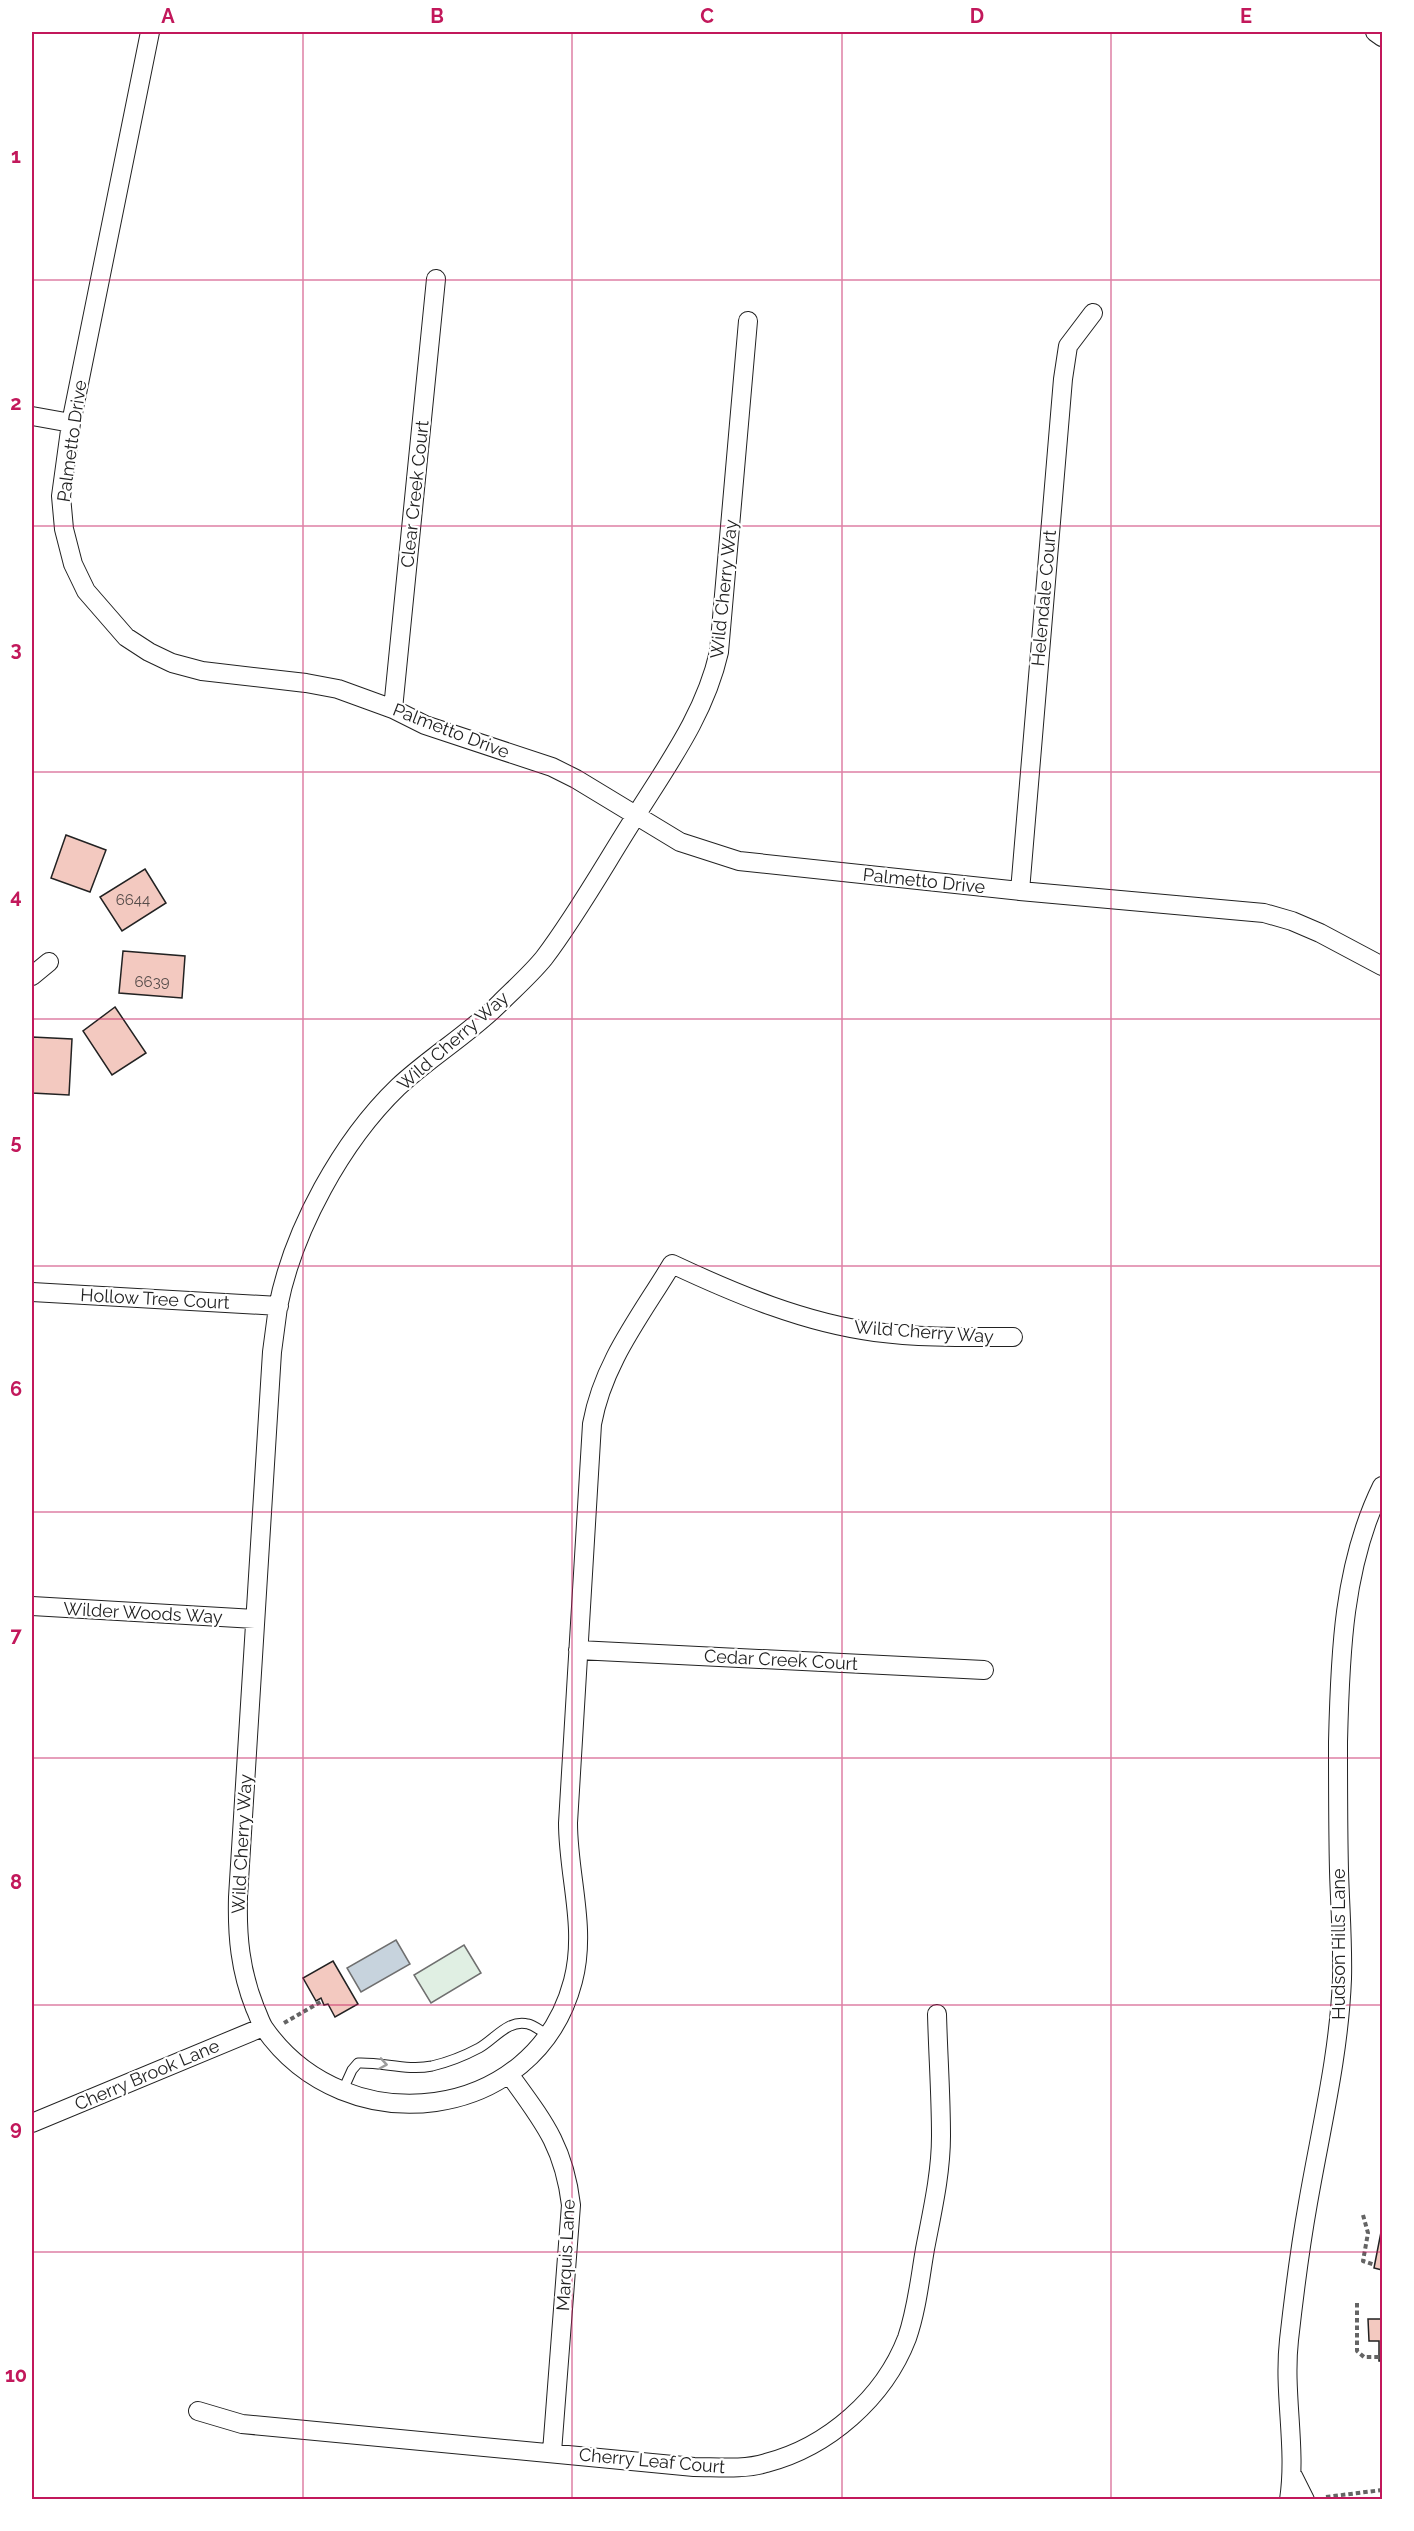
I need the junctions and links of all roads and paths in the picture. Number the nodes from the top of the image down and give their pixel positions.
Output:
1 (150, 32) edge
2 (1375, 32) edge
3 (1383, 37) edge
4 (436, 279) dead end
5 (1093, 314) dead end
6 (748, 321) dead end
7 (32, 416) edge
8 (71, 423) junction
9 (393, 709) junction
10 (635, 816) junction
11 (1020, 891) junction
12 (49, 963) dead end
13 (1383, 966) edge
14 (32, 976) edge
15 (32, 1292) edge
16 (279, 1306) junction
17 (1013, 1337) dead end
18 (1383, 1486) edge
19 (32, 1606) edge
20 (255, 1619) junction
21 (578, 1650) junction
22 (984, 1670) dead end
23 (322, 2001) dead end
24 (937, 2014) dead end
25 (271, 2026) junction
26 (548, 2035) junction
27 (508, 2074) junction
28 (342, 2092) junction
29 (34, 2116) edge
30 (1363, 2215) dead end
31 (1375, 2265) dead end
32 (1357, 2302) dead end
33 (1379, 2357) dead end
34 (198, 2411) dead end
35 (552, 2452) junction
36 (1293, 2476) junction
37 (1383, 2490) edge
38 (1326, 2497) dead end
39 (1289, 2499) edge
40 (1305, 2499) edge

1 - 8 street, Palmetto Drive
2 - 3 street
4 - 9 street, Clear Creek Court
5 - 11 street, Helendale Court
6 - 10 street, Wild Cherry Way
7 - 8 street
8 - 9 street, Palmetto Drive
9 - 10 street, Palmetto Drive
10 - 11 street, Palmetto Drive
10 - 16 street, Wild Cherry Way
11 - 13 street, Palmetto Drive
12 - 14 street
15 - 16 street, Hollow Tree Court
16 - 20 street, Wild Cherry Way
17 - 21 street, Wild Cherry Way
18 - 36 street, Hudson Hills Lane
19 - 20 street, Wilder Woods Way
20 - 25 street, Wild Cherry Way
21 - 22 street, Cedar Creek Court
21 - 26 street, Wild Cherry Way
23 - 25 path
24 - 35 street, Cherry Leaf Court
25 - 28 street, Wild Cherry Way
25 - 29 street, Cherry Brook Lane
26 - 27 street, Wild Cherry Way
28 -> 26 lane
27 - 28 street, Wild Cherry Way
27 - 35 street, Marquis Lane
30 - 31 path
32 - 33 path
34 - 35 street, Cherry Leaf Court
36 - 39 street, Hudson Hills Lane
36 - 40 street, Hudson Hills Lane
37 - 38 path

